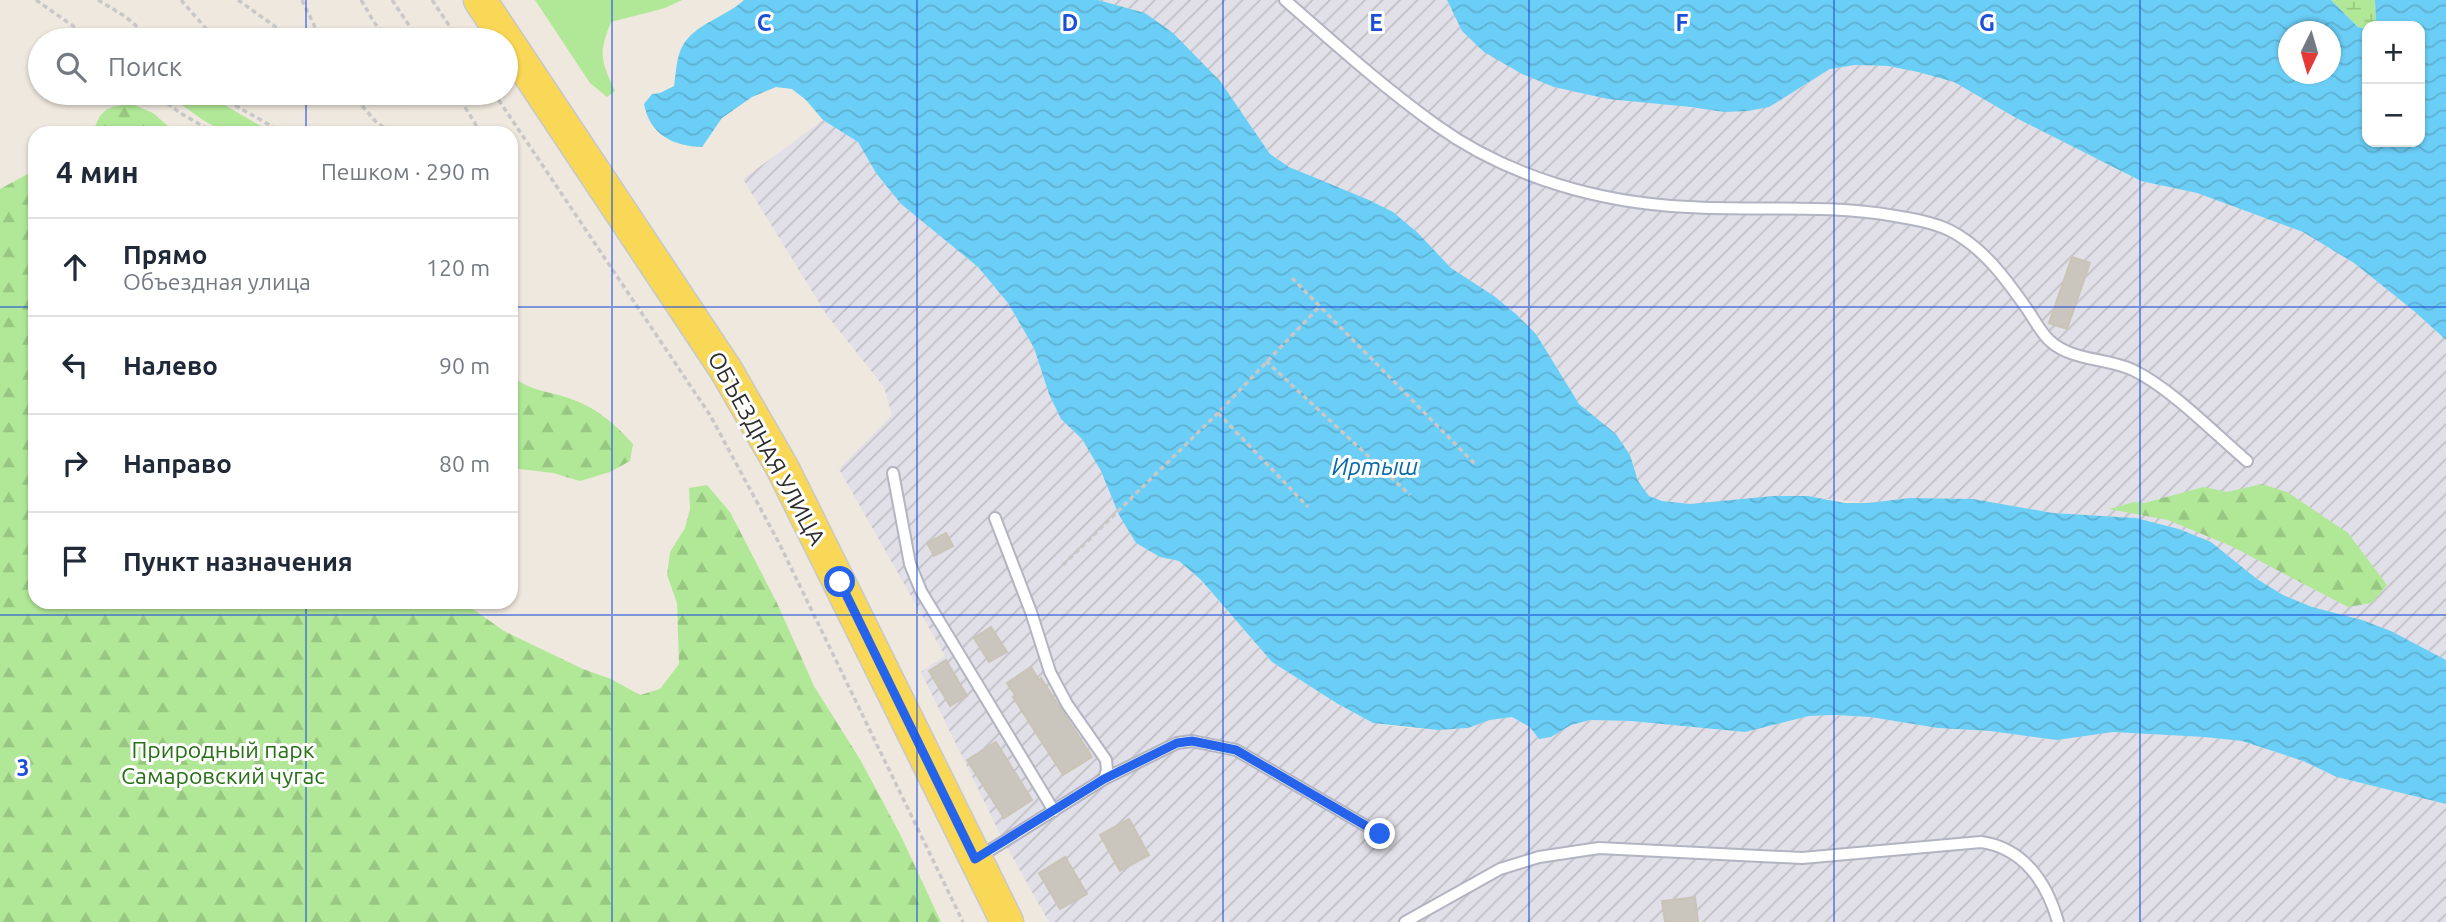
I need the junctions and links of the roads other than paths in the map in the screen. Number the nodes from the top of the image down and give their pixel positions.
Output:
1 (480, 0) edge
2 (1285, 0) edge
3 (453, 13) edge
4 (469, 28) edge
5 (499, 28) edge
6 (518, 57) edge
7 (518, 94) edge
8 (2247, 461) dead end
9 (893, 473) dead end
10 (995, 518) dead end
11 (1104, 779) junction
12 (1054, 811) junction
13 (1380, 834) dead end
14 (966, 863) junction
15 (984, 922) edge
16 (1007, 922) edge
17 (1405, 922) edge
18 (2058, 922) edge

1 - 5 main road, ОБЪЕЗДНАЯ УЛИЦА
2 - 8 lane
3 - 4 main road
6 - 14 main road, ОБЪЕЗДНАЯ УЛИЦА
7 - 14 main road, ОБЪЕЗДНАЯ УЛИЦА
9 - 12 lane
10 - 11 lane
11 - 12 lane
11 - 13 lane
12 - 14 lane
14 - 15 main road, ОБЪЕЗДНАЯ УЛИЦА
14 - 16 main road, ОБЪЕЗДНАЯ УЛИЦА
17 - 18 lane

